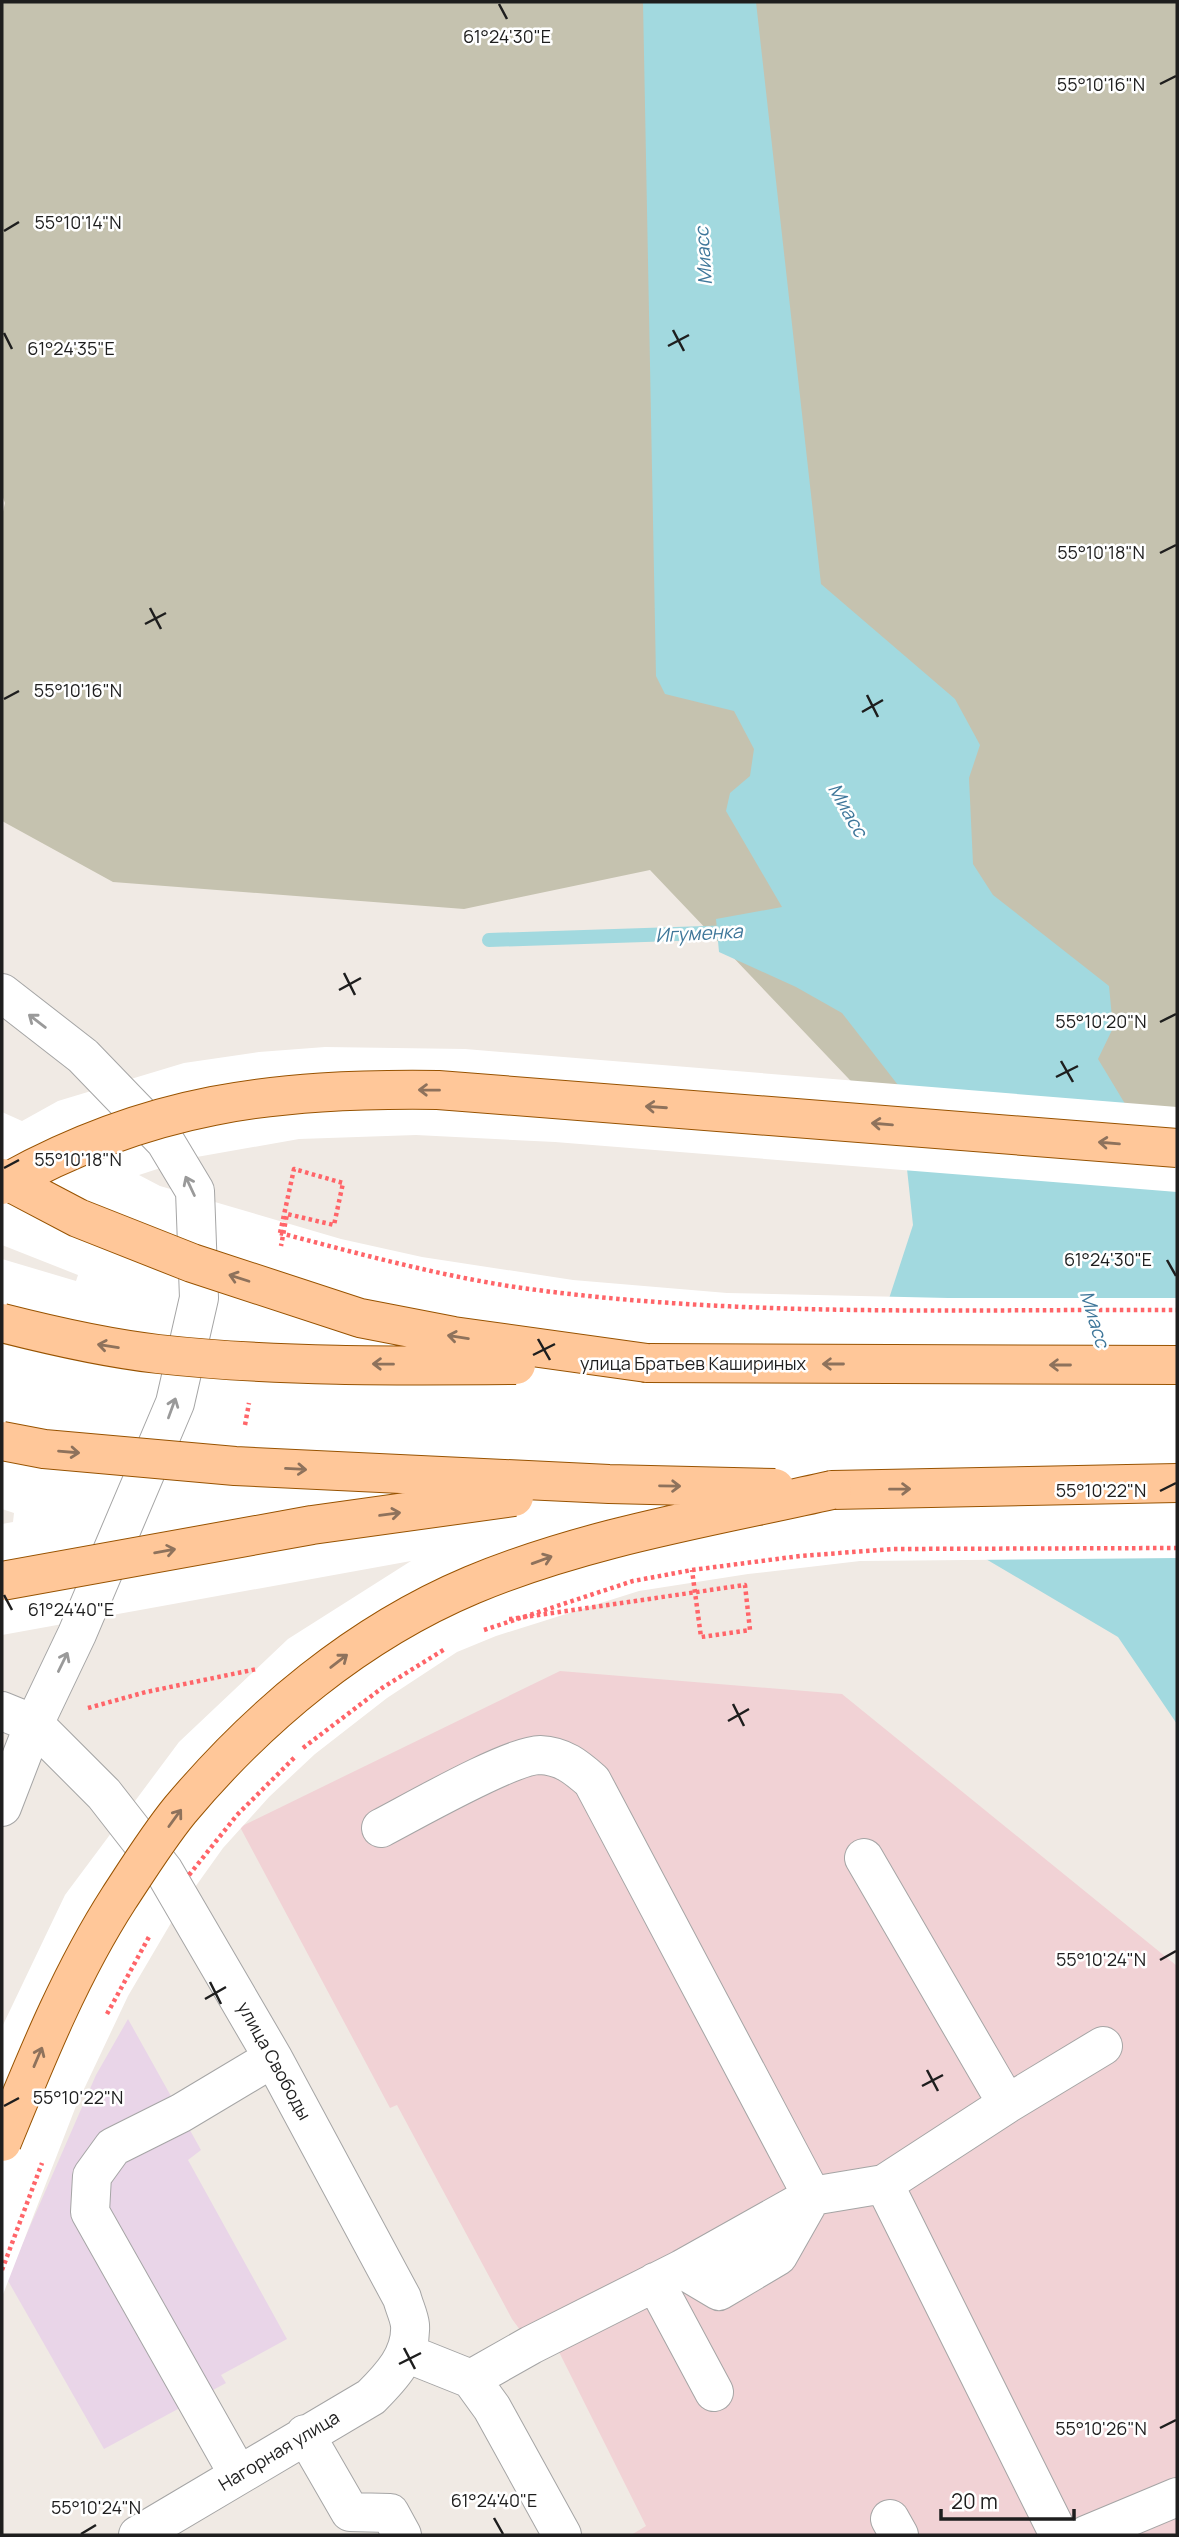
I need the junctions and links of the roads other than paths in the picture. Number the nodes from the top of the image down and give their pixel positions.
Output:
1 (2, 993) edge
2 (1177, 1148) edge
3 (2, 1178) edge
4 (2, 1185) edge
5 (2, 1322) edge
6 (647, 1363) junction
7 (1177, 1365) edge
8 (2, 1441) edge
9 (1177, 1483) edge
10 (609, 1485) junction
11 (832, 1490) junction
12 (2, 1581) edge
13 (18, 1717) edge
14 (2, 1807) edge
15 (381, 1828) dead end
16 (864, 1858) dead end
17 (1103, 2046) dead end
18 (274, 2058) junction
19 (1007, 2104) junction
20 (2, 2142) edge
21 (884, 2184) junction
22 (812, 2196) junction
23 (668, 2275) junction
24 (406, 2353) junction
25 (471, 2379) junction
26 (714, 2392) dead end
27 (305, 2434) junction
28 (238, 2474) junction
29 (1177, 2497) edge
30 (342, 2524) edge
31 (138, 2535) edge
32 (402, 2535) edge
33 (562, 2535) edge
34 (1059, 2535) edge
35 (1086, 2535) edge

13 -> 1 street
2 -> 4 main road, bridge
6 -> 3 main road, bridge
6 -> 5 main road, улица Братьев Кашириных, bridge
7 -> 6 main road, улица Братьев Кашириных
8 -> 10 main road, bridge
11 -> 9 main road
10 -> 11 main road, bridge
12 -> 10 main road, bridge
20 -> 11 main road, bridge
13 - 14 street
13 - 18 street, улица Свободы
15 - 22 street
16 - 19 street
17 - 19 street
18 - 24 street, улица Свободы
18 - 28 street
19 - 21 street
21 - 22 street
21 - 34 street
22 - 23 street
23 - 25 street
23 - 26 street
24 - 25 street
24 - 27 street, Нагорная улица
25 - 33 street
27 - 28 street, Нагорная улица
27 - 30 street
28 - 31 street, Нагорная улица
29 - 35 street
30 - 32 street

